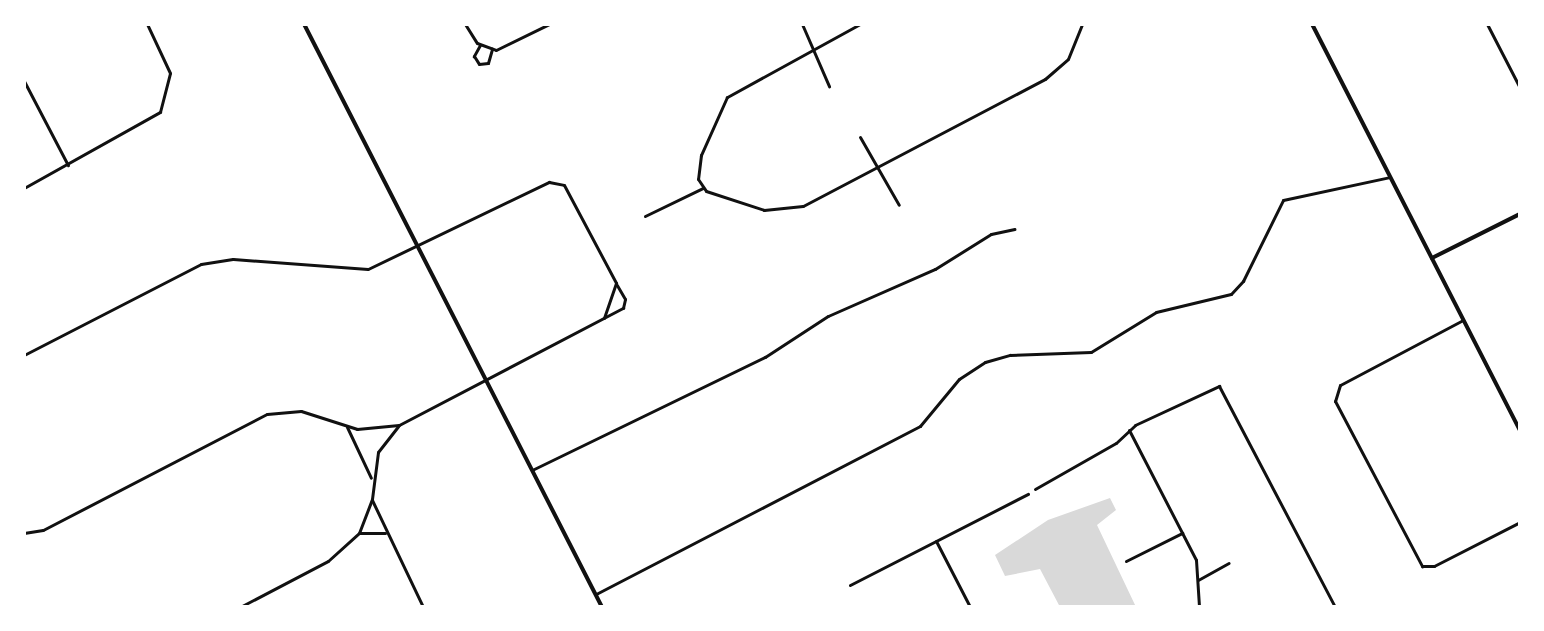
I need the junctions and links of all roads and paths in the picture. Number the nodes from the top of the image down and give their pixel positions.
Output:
1 (147, 24) edge
2 (304, 24) edge
3 (465, 24) edge
4 (549, 24) edge
5 (802, 24) edge
6 (860, 24) edge
7 (1082, 24) edge
8 (1312, 24) edge
9 (1487, 24) edge
10 (480, 45) junction
11 (813, 49) junction
12 (492, 50) junction
13 (24, 81) edge
14 (829, 86) dead end
15 (1520, 88) edge
16 (860, 137) dead end
17 (68, 165) junction
18 (877, 167) junction
19 (1390, 177) junction
20 (703, 188) junction
21 (24, 189) edge
22 (899, 205) dead end
23 (1520, 214) edge
24 (645, 216) dead end
25 (1014, 229) dead end
26 (417, 246) junction
27 (1432, 258) junction
28 (616, 283) junction
29 (604, 318) junction
30 (1463, 320) junction
31 (24, 355) edge
32 (485, 379) junction
33 (399, 425) junction
34 (346, 427) junction
35 (1129, 430) junction
36 (1520, 431) edge
37 (532, 470) junction
38 (372, 479) junction
39 (1035, 489) dead end
40 (1028, 494) dead end
41 (372, 499) junction
42 (1520, 522) edge
43 (24, 533) edge
44 (1182, 533) junction
45 (359, 534) junction
46 (387, 534) junction
47 (936, 541) junction
48 (1126, 561) dead end
49 (1230, 563) dead end
50 (1198, 580) junction
51 (850, 585) dead end
52 (596, 594) junction
53 (240, 607) edge
54 (423, 607) edge
55 (602, 607) edge
56 (970, 607) edge
57 (1199, 607) edge
58 (1335, 607) edge

1 - 17 street
2 - 26 street
3 - 10 street
4 - 12 street
5 - 11 street
6 - 11 street
7 - 18 street
8 - 19 street
9 - 15 street
10 - 12 street
10 - 12 street
11 - 14 street
11 - 20 street
13 - 17 street
16 - 18 street
17 - 21 street
18 - 20 street
18 - 22 street
19 - 27 street
19 - 52 street
20 - 24 street
23 - 27 street
25 - 37 street
26 - 28 street
26 - 31 street
26 - 32 street
27 - 30 street
28 - 29 street
28 - 29 street
29 - 32 street
30 - 36 street
30 - 42 street
32 - 33 street
32 - 37 street
33 - 34 street
33 - 38 street
34 - 38 street
34 - 43 street
35 - 39 street
35 - 44 street
35 - 58 street
37 - 52 street
38 - 41 street
40 - 47 street
41 - 45 street
41 - 46 street
44 - 48 street
44 - 50 street
45 - 46 street
45 - 53 street
46 - 54 street
47 - 51 street
47 - 56 street
49 - 50 street
50 - 57 street
52 - 55 street

